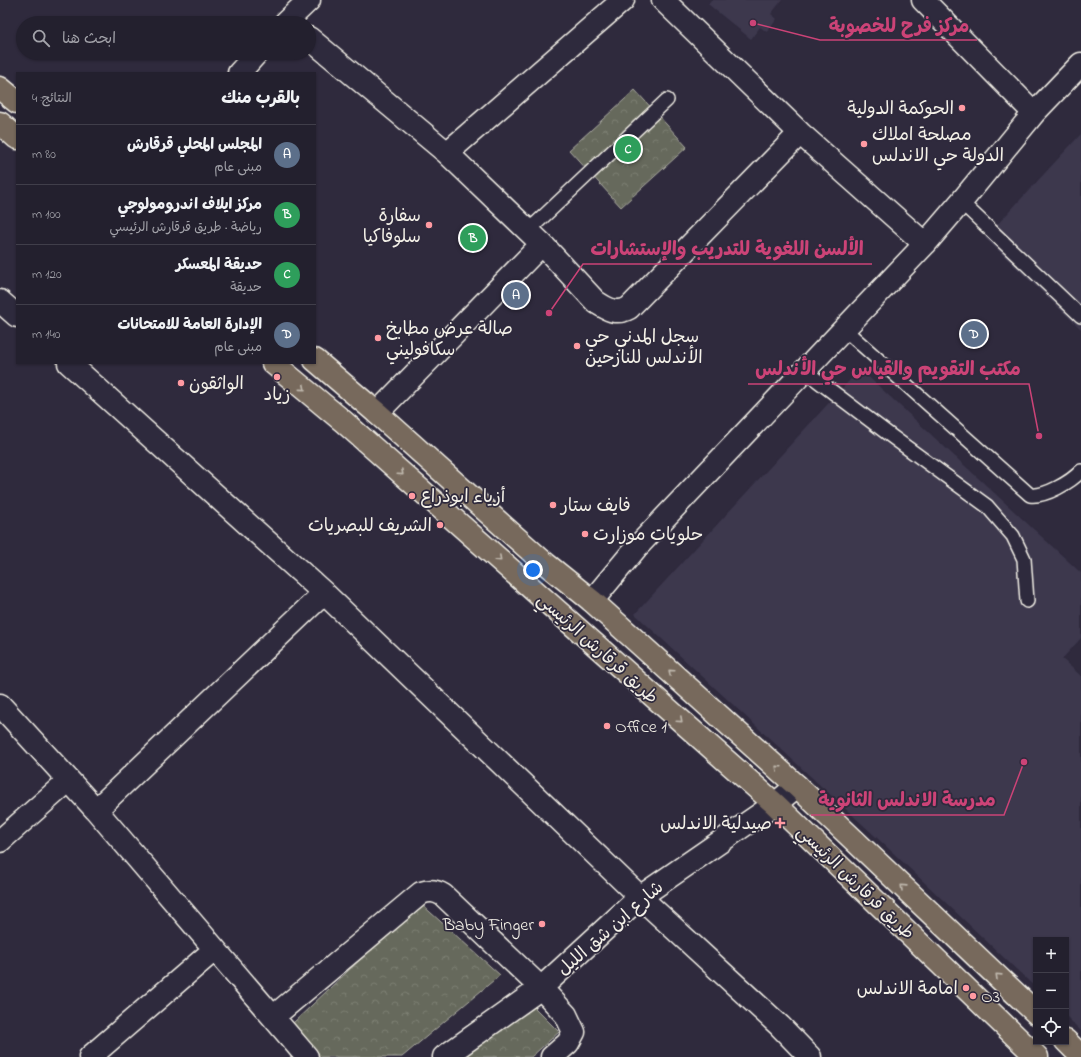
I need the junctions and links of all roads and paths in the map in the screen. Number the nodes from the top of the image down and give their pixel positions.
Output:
1 (310, 0) edge
2 (623, 0) edge
3 (663, 0) edge
4 (923, 0) edge
5 (294, 16) edge
6 (316, 44) edge
7 (251, 60) edge
8 (1081, 64) edge
9 (240, 72) edge
10 (0, 88) edge
11 (667, 100) dead end
12 (16, 101) edge
13 (1034, 113) junction
14 (0, 123) edge
15 (800, 133) junction
16 (16, 137) edge
17 (447, 153) junction
18 (962, 202) junction
19 (535, 238) junction
20 (925, 244) junction
21 (0, 301) edge
22 (16, 315) edge
23 (1081, 316) edge
24 (844, 329) junction
25 (316, 361) edge
26 (70, 364) edge
27 (274, 364) edge
28 (804, 371) junction
29 (377, 413) junction
30 (1081, 472) edge
31 (324, 593) junction
32 (592, 601) junction
33 (1027, 601) dead end
34 (0, 705) edge
35 (68, 781) junction
36 (798, 786) junction
37 (775, 804) junction
38 (96, 810) junction
39 (0, 841) edge
40 (640, 897) junction
41 (214, 950) junction
42 (541, 988) junction
43 (1033, 1010) edge
44 (273, 1017) junction
45 (1069, 1044) edge
46 (1081, 1056) edge
47 (90, 1057) edge
48 (307, 1057) edge
49 (444, 1057) edge
50 (552, 1057) edge
51 (810, 1057) edge
52 (1037, 1057) edge

1 - 5 street
2 - 17 street
3 - 15 street
4 - 13 street
6 - 17 street
7 - 9 street
8 - 13 street
10 - 12 main road
11 - 19 lane
13 - 18 street
14 - 16 main road
15 - 19 street
15 - 20 street
17 - 19 street
18 - 20 street
18 - 23 lane
19 - 29 street
20 - 24 street
21 - 22 street
24 - 28 street
24 - 30 lane
25 - 29 main road, طريق قرقارش الرئيسي
26 - 31 street
27 -> 37 main road, طريق قرقارش الرئيسي
28 - 32 street
28 - 33 lane
29 - 32 main road, طريق قرقارش الرئيسي
31 - 38 street
31 - 40 street
36 -> 32 main road, طريق قرقارش الرئيسي
34 - 35 street
35 - 38 street
35 - 39 street
36 - 37 street, شارع ابن شق الليل
43 -> 36 main road, طريق قرقارش الرئيسي
37 - 40 street, شارع ابن شق الليل
37 - 52 main road, طريق قرقارش الرئيسي
38 - 41 street
40 - 42 street, شارع ابن شق الليل
40 - 51 street
41 - 44 street
41 - 47 street
42 - 44 street
42 - 49 street, شارع ابن شق الليل
42 - 50 street
44 - 48 street
45 - 46 main road

